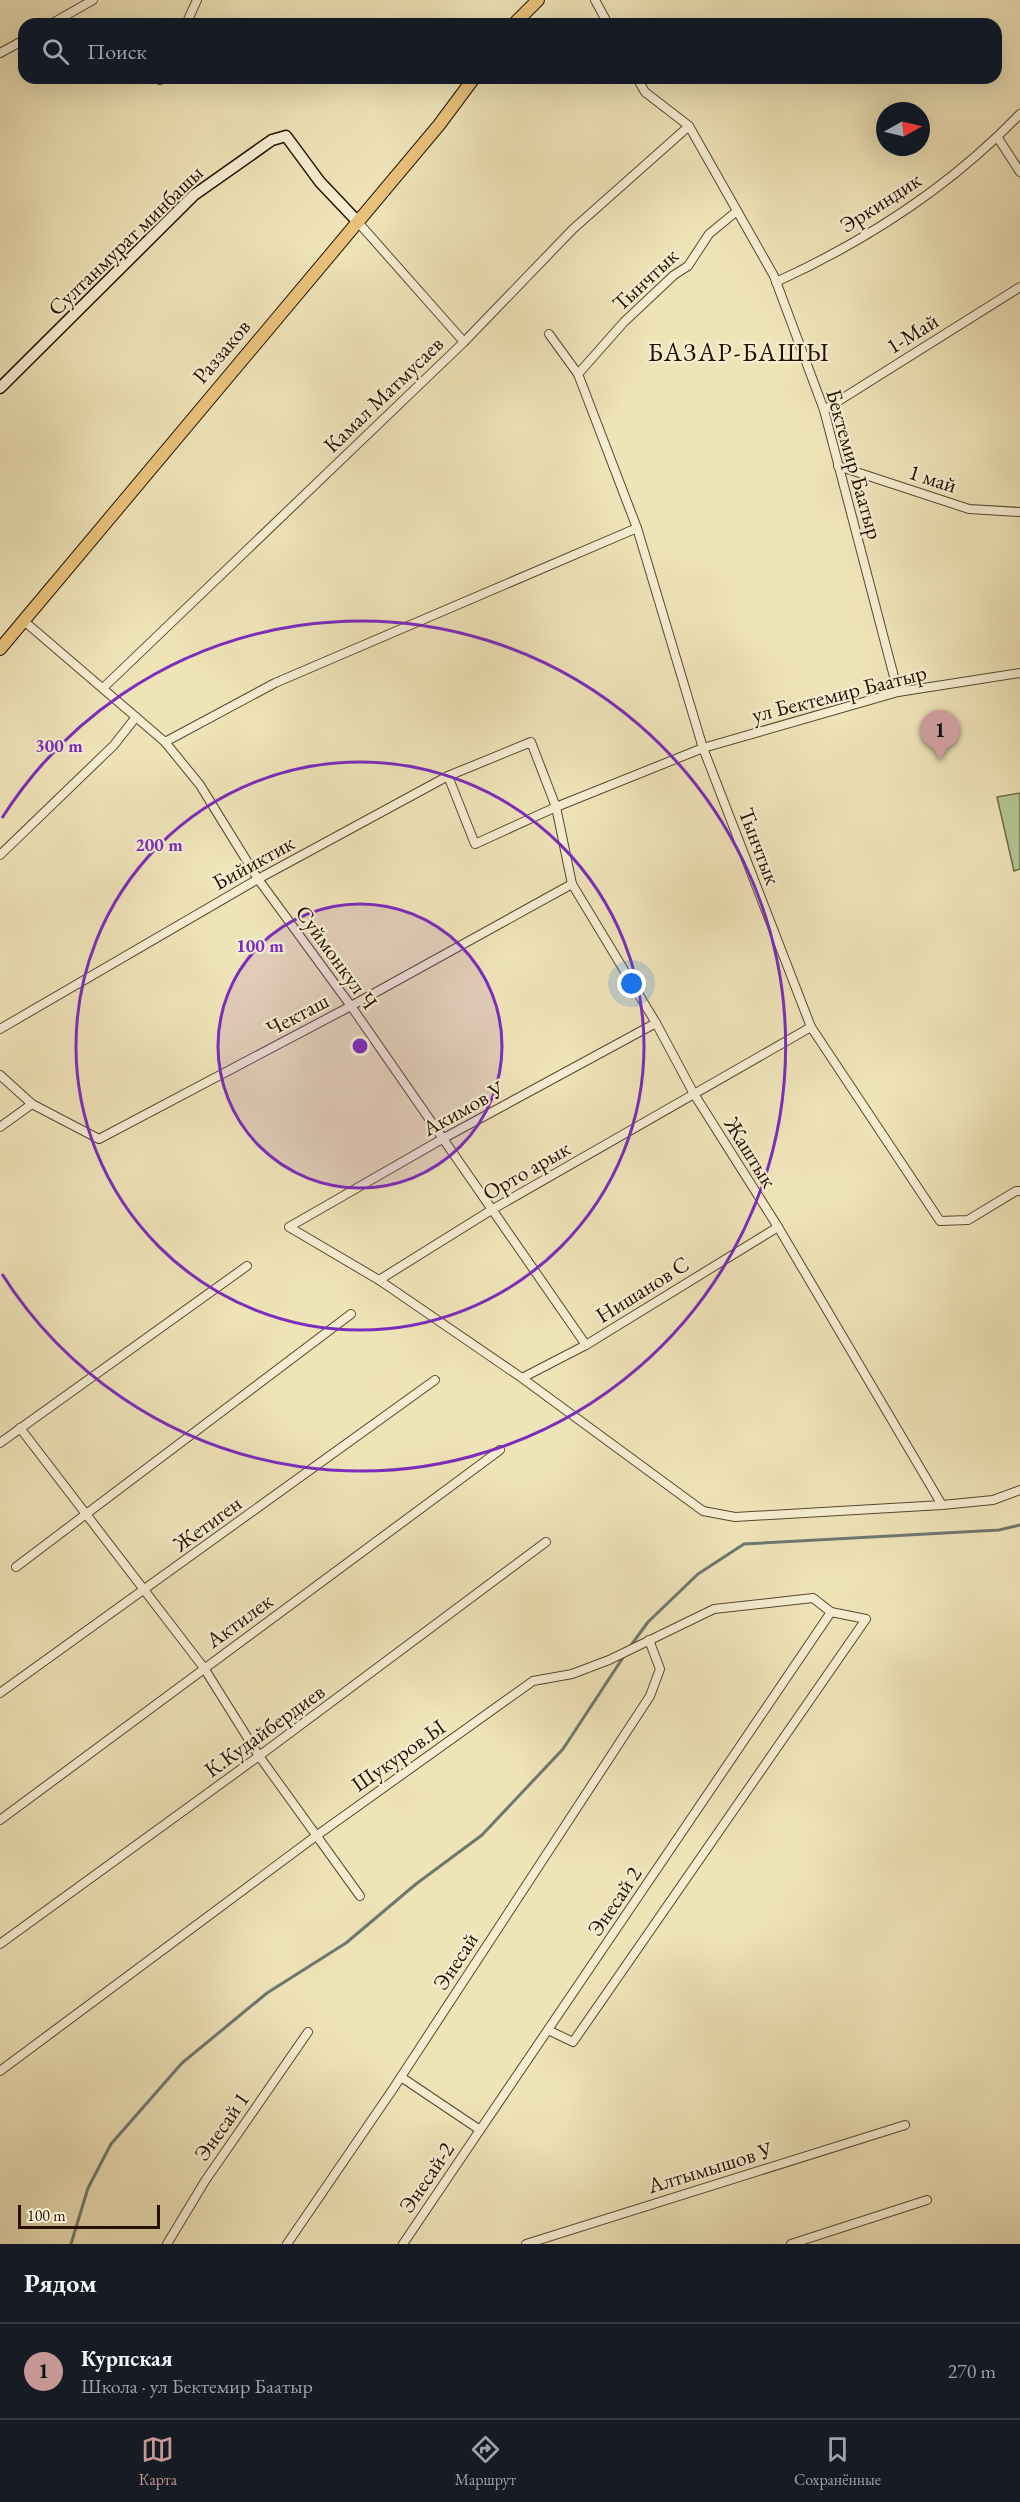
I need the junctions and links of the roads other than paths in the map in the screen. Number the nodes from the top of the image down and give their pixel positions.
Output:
1 (93, 0) edge
2 (197, 0) edge
3 (538, 0) edge
4 (595, 0) edge
5 (62, 18) edge
6 (189, 18) edge
7 (520, 18) edge
8 (605, 18) edge
9 (18, 42) edge
10 (0, 53) edge
11 (470, 84) edge
12 (640, 84) edge
13 (1020, 114) edge
14 (689, 126) junction
15 (998, 138) junction
16 (1020, 172) edge
17 (736, 211) junction
18 (357, 221) junction
19 (776, 282) junction
20 (1020, 287) edge
21 (549, 334) dead end
22 (464, 342) junction
23 (578, 374) junction
24 (0, 388) edge
25 (824, 410) junction
26 (838, 466) junction
27 (1020, 512) edge
28 (637, 528) junction
29 (24, 621) junction
30 (0, 649) edge
31 (1020, 673) edge
32 (103, 688) junction
33 (898, 692) junction
34 (136, 717) junction
35 (165, 742) junction
36 (531, 742) joint
37 (703, 748) junction
38 (448, 777) junction
39 (556, 807) junction
40 (0, 855) edge
41 (258, 879) junction
42 (572, 884) junction
43 (351, 1006) junction
44 (656, 1023) junction
45 (811, 1027) junction
46 (0, 1029) edge
47 (0, 1075) edge
48 (694, 1094) junction
49 (32, 1104) junction
50 (0, 1127) edge
51 (444, 1138) junction
52 (1020, 1191) edge
53 (493, 1209) junction
54 (778, 1227) junction
55 (247, 1266) dead end
56 (379, 1280) junction
57 (351, 1314) dead end
58 (586, 1345) junction
59 (522, 1378) junction
60 (435, 1380) dead end
61 (20, 1428) junction
62 (0, 1443) edge
63 (500, 1450) dead end
64 (1020, 1490) edge
65 (942, 1505) junction
66 (86, 1514) junction
67 (546, 1542) dead end
68 (16, 1567) dead end
69 (145, 1590) junction
70 (831, 1612) junction
71 (649, 1640) junction
72 (204, 1668) junction
73 (0, 1693) edge
74 (259, 1756) junction
75 (0, 1820) edge
76 (316, 1836) junction
77 (360, 1896) dead end
78 (0, 1944) edge
79 (548, 2030) junction
80 (308, 2032) dead end
81 (0, 2071) edge
82 (401, 2077) junction
83 (905, 2125) dead end
84 (480, 2130) junction
85 (927, 2200) dead end
86 (167, 2244) edge
87 (287, 2244) edge
88 (403, 2244) edge
89 (526, 2244) edge
90 (791, 2244) edge

1 - 5 street
2 - 6 street
3 - 7 main road
4 - 8 street
9 - 10 street
11 - 18 main road, Раззаков
12 - 14 street, Бектемир Баатыр
13 - 15 street, Эркиндик
14 - 17 street, Бектемир Баатыр
14 - 22 street, Камал Матмусаев
15 - 16 street
15 - 19 street, Эркиндик
17 - 19 street, Бектемир Баатыр
17 - 23 street, Тынчтык
18 - 22 street
18 - 24 street, Султанмурат минбашы
18 - 29 main road, Раззаков
19 - 25 street, Бектемир Баатыр
20 - 25 street, 1-Май
21 - 23 street, Тынчтык
22 - 32 street, Камал Матмусаев
23 - 28 street, Тынчтык
25 - 26 street, Бектемир Баатыр
26 - 27 street, 1 май
26 - 33 street, Бектемир Баатыр
28 - 35 street
28 - 37 street, Тынчтык
29 - 30 main road, Раззаков
29 - 32 street, Суймонкул Ч
31 - 33 street, ул Бектемир Баатыр
32 - 34 street, Суймонкул Ч
33 - 37 street, ул Бектемир Баатыр
34 - 35 street, Суймонкул Ч
34 - 40 street
35 - 41 street, Суймонкул Ч
36 - 38 street, Бийиктик
36 - 39 street, Жаштык
37 - 39 street, ул Бектемир Баатыр
37 - 45 street, Тынчтык
38 - 39 street, ул Бектемир Баатыр
38 - 41 street, Бийиктик
39 - 42 street, Жаштык
41 - 43 street, Суймонкул Ч
41 - 46 street, Бийиктик
42 - 43 street, Чекташ
42 - 44 street, Жаштык
43 - 49 street, Чекташ
43 - 51 street, Суймонкул Ч
44 - 48 street, Жаштык
44 - 51 street, Акимов У
45 - 48 street, Орто арык
45 - 52 street, Тынчтык
47 - 49 street
48 - 53 street, Орто арык
48 - 54 street, Жаштык
49 - 50 street
51 - 53 street, Суймонкул Ч
51 - 56 street, Акимов У
53 - 56 street, Орто арык
53 - 58 street, Суймонкул Ч
54 - 58 street, Нишанов С
54 - 65 street, Жаштык
55 - 61 street
56 - 59 street
57 - 66 street
58 - 59 street, Нишанов С
59 - 65 street
60 - 69 street, Жетиген
61 - 62 street
61 - 66 street
63 - 72 street, Актилек
64 - 65 street
66 - 68 street
66 - 69 street
67 - 74 street, К.Кудайбердиев
69 - 72 street
69 - 73 street, Жетиген
70 - 71 street, Шукуров.Ы
70 - 79 street, Энесай 2
70 - 79 street, Шукуров.Ы
71 - 76 street, Шукуров.Ы
71 - 82 street, Энесай
72 - 74 street
72 - 75 street, Актилек
74 - 76 street
74 - 78 street, К.Кудайбердиев
76 - 77 street
76 - 81 street, Шукуров.Ы
79 - 84 street, Энесай 2
80 - 86 street, Энесай 1
82 - 84 street
82 - 87 street, Энесай
83 - 89 street, Алтымышов У
84 - 88 street, Энесай-2
85 - 90 street

